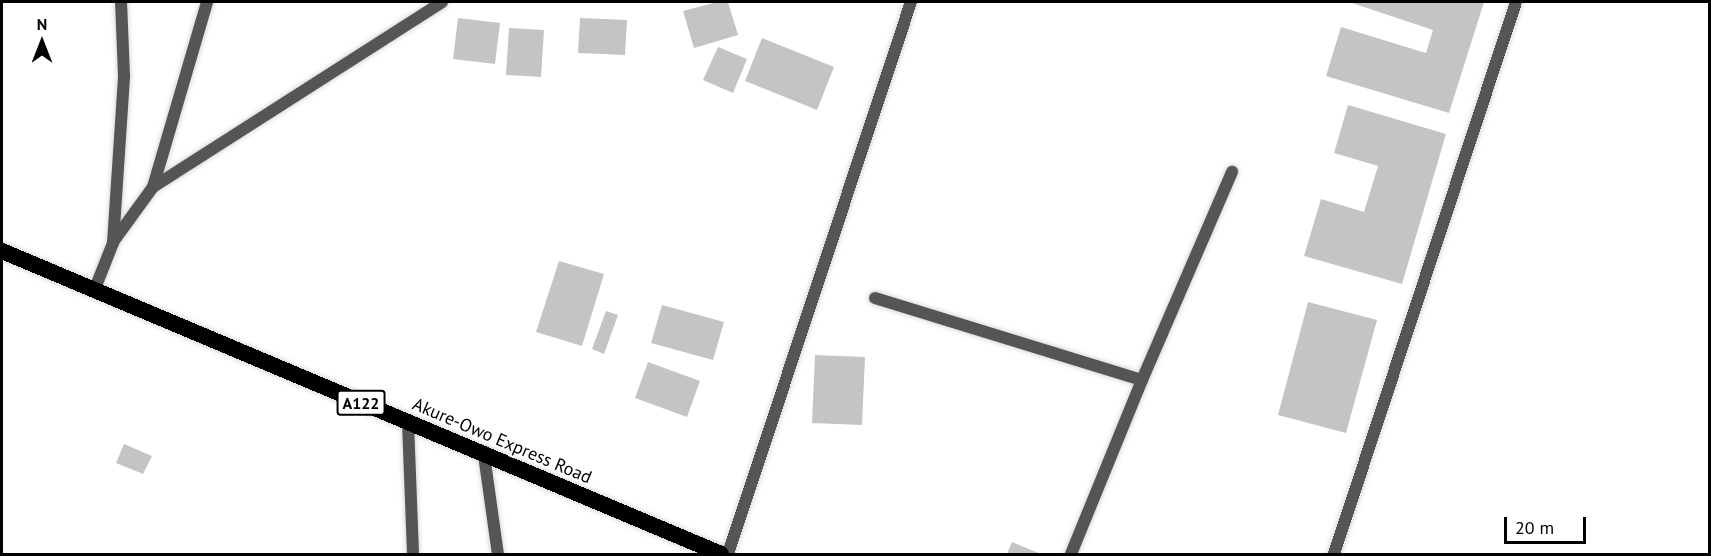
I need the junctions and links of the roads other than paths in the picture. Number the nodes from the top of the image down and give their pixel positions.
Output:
1 (121, 2) edge
2 (207, 2) edge
3 (442, 2) edge
4 (909, 2) edge
5 (1516, 2) edge
6 (1232, 172) dead end
7 (153, 187) junction
8 (113, 243) junction
9 (2, 251) edge
10 (94, 291) junction
11 (875, 298) dead end
12 (1142, 380) junction
13 (408, 423) junction
14 (484, 455) junction
15 (413, 555) edge
16 (498, 555) edge
17 (721, 555) edge
18 (728, 555) edge
19 (1071, 555) edge
20 (1334, 555) edge

1 - 8 street
2 - 7 street
3 - 7 street
4 - 18 street
5 - 20 street
6 - 12 street
7 - 8 street
8 - 10 street
9 - 10 highway, Akure-Owo Express Road / A122
10 - 13 highway, Akure-Owo Express Road / A122
11 - 12 street
12 - 19 street
13 - 14 highway, Akure-Owo Express Road / A122
13 - 15 street
14 - 16 street
14 - 17 highway, Akure-Owo Express Road / A122

